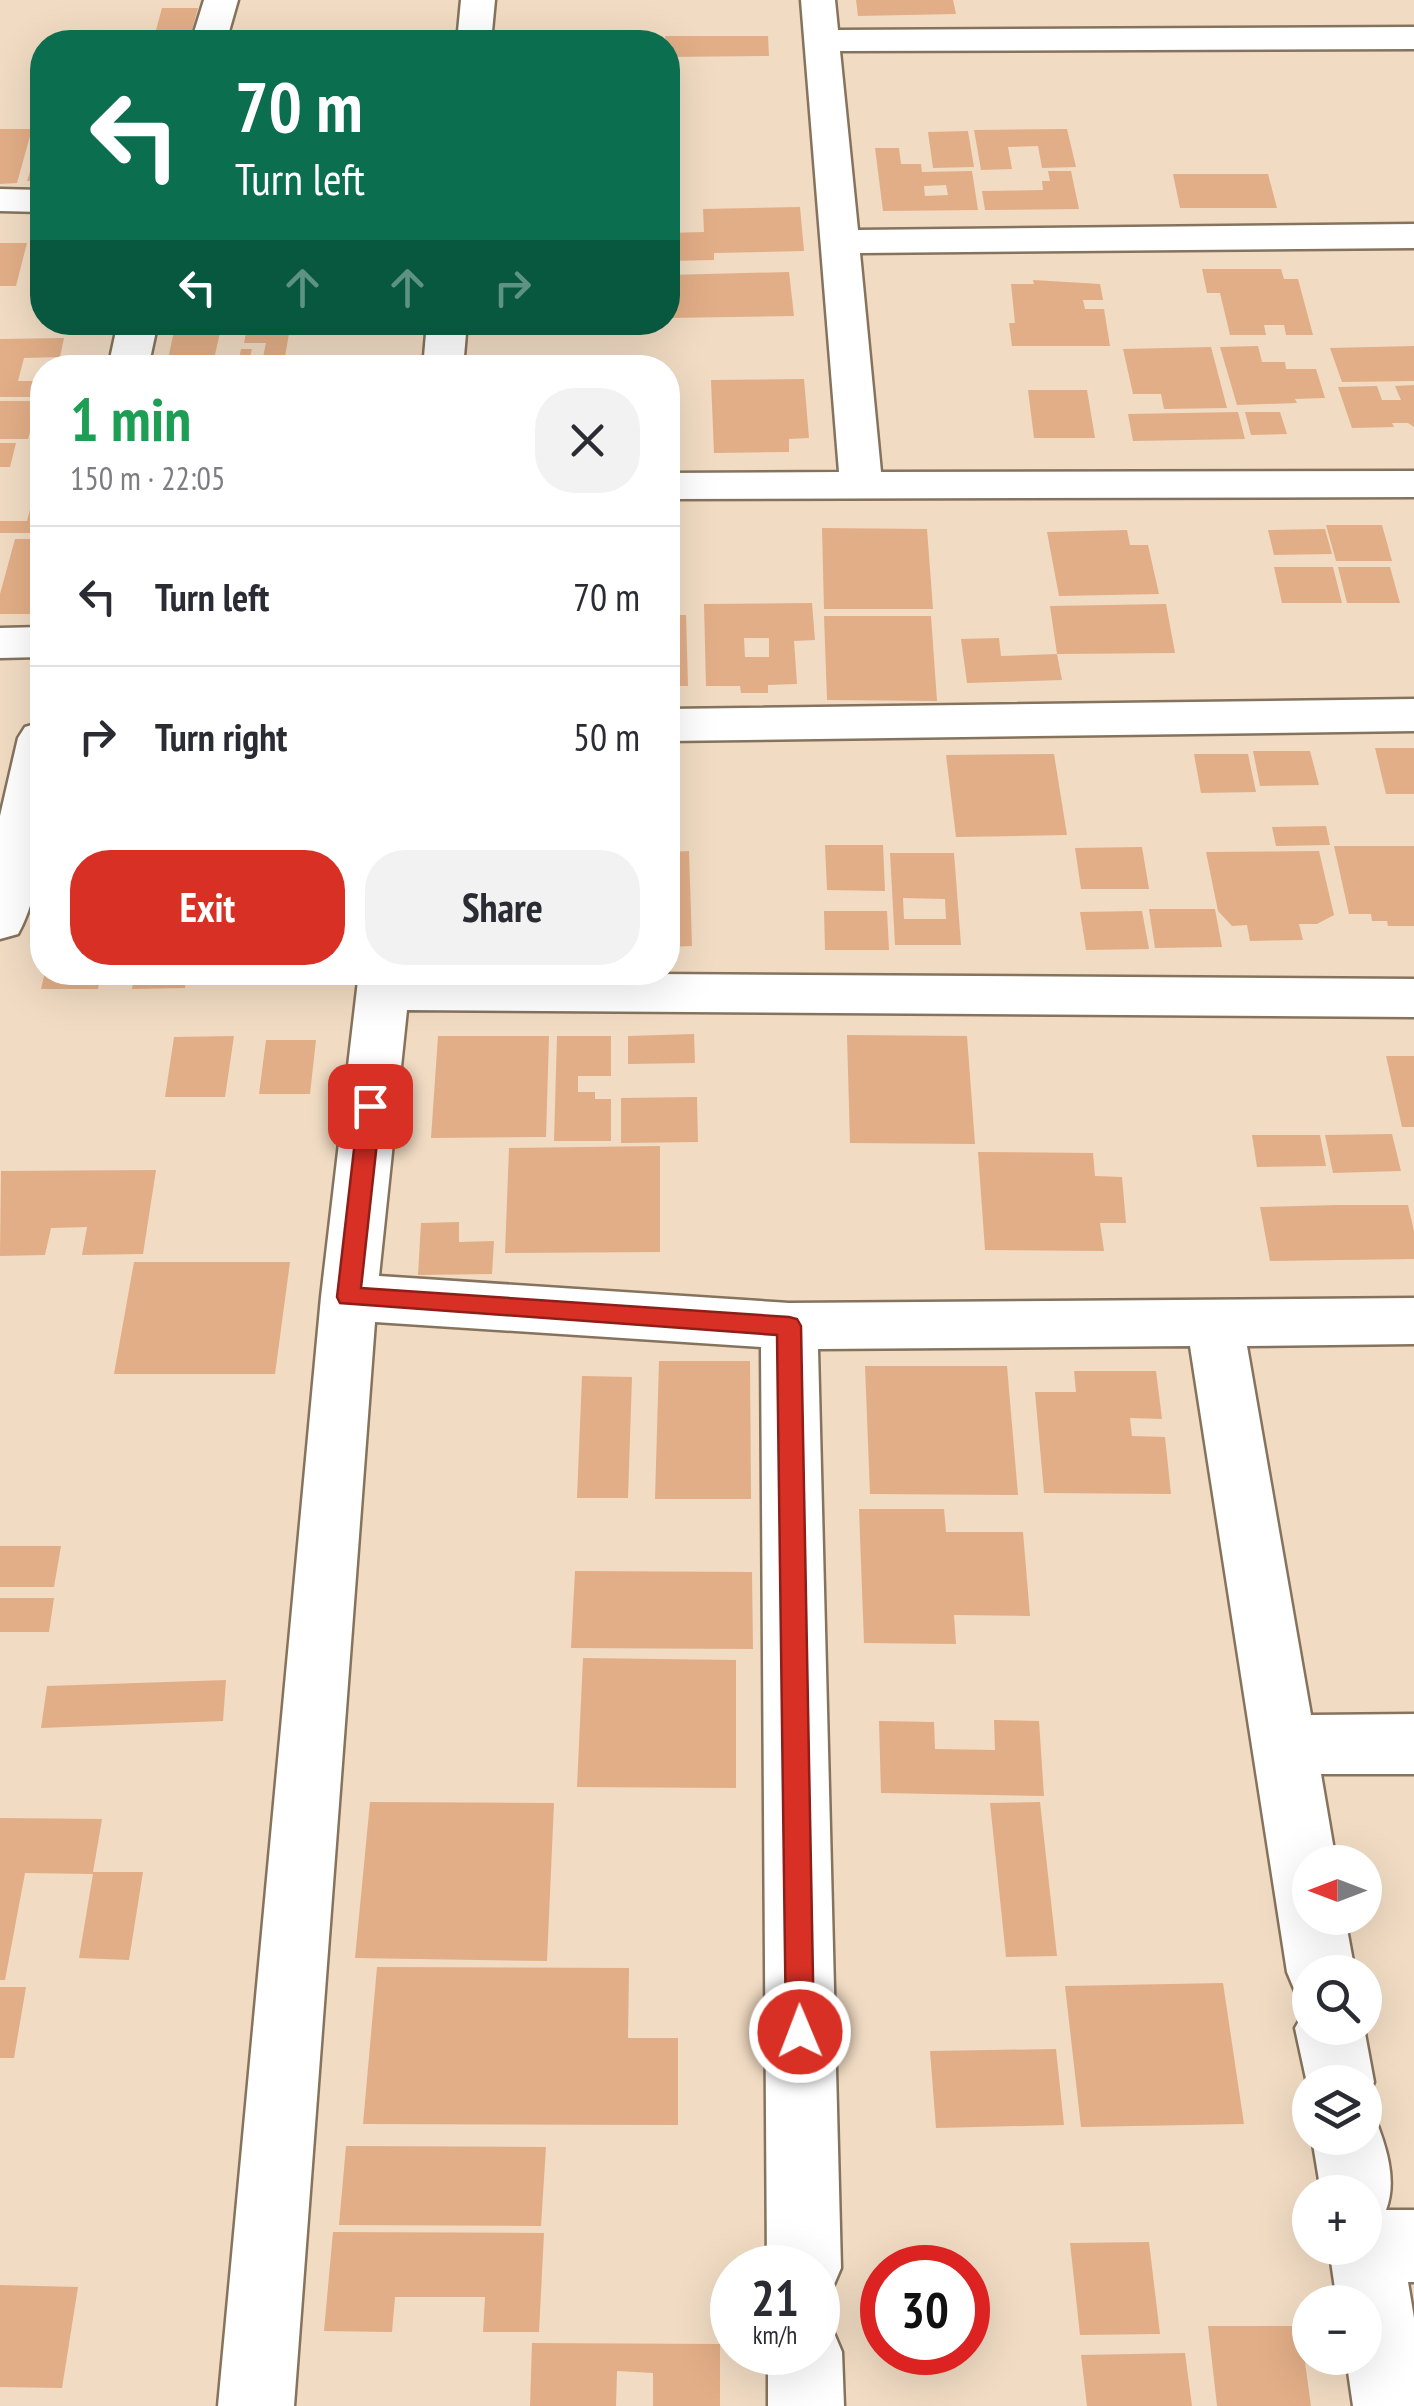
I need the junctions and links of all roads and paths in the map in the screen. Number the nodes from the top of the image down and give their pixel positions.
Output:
1 (221, 0) edge
2 (478, 0) edge
3 (818, 0) edge
4 (212, 30) edge
5 (475, 30) edge
6 (1414, 38) edge
7 (820, 42) junction
8 (0, 200) edge
9 (30, 201) edge
10 (1414, 236) edge
11 (841, 242) junction
12 (861, 483) junction
13 (1414, 484) edge
14 (680, 486) edge
15 (0, 642) edge
16 (30, 642) edge
17 (1414, 715) edge
18 (680, 724) edge
19 (30, 790) edge
20 (0, 921) edge
21 (384, 985) edge
22 (577, 985) edge
23 (1414, 998) edge
24 (349, 1297) junction
25 (1414, 1321) edge
26 (1215, 1323) junction
27 (789, 1326) junction
28 (1414, 1744) edge
29 (1284, 1746) junction
30 (1300, 1845) edge
31 (804, 2245) edge
32 (1382, 2245) edge
33 (1414, 2246) edge
34 (1368, 2265) edge
35 (805, 2375) edge
36 (256, 2406) edge
37 (806, 2406) edge
38 (1391, 2406) edge

1 - 4 street
2 - 5 street
3 - 7 street
6 - 7 street
7 - 11 street
8 - 9 street
10 - 11 street
11 - 12 street
12 - 13 street
12 - 14 street
15 - 16 street
17 - 18 street
19 - 20 street
21 - 24 street
22 - 23 street
24 - 27 street
24 - 36 street
25 - 26 street
26 - 27 street
26 - 29 street
27 - 31 street
28 - 29 street
29 - 30 street
32 - 33 street
34 - 38 street
35 - 37 street

